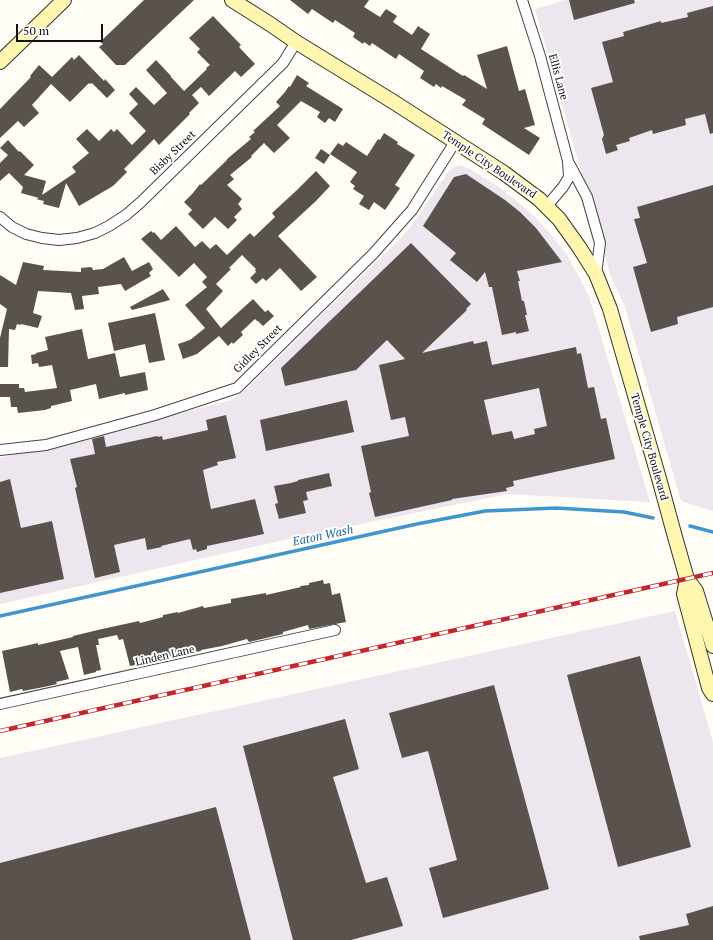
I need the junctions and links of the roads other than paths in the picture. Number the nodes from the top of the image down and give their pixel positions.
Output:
1 (64, 0) edge
2 (232, 0) edge
3 (522, 0) edge
4 (296, 42) junction
5 (0, 62) edge
6 (455, 142) junction
7 (568, 161) junction
8 (546, 206) junction
9 (0, 217) edge
10 (596, 274) junction
11 (0, 450) edge
12 (688, 579) junction
13 (335, 630) dead end
14 (713, 646) edge
15 (713, 694) edge
16 (0, 704) edge

1 - 5 main road
2 - 4 main road, Temple City Boulevard
3 - 7 street, Ellis Lane
4 - 6 main road, Temple City Boulevard
4 - 9 street, Bisby Street
6 - 8 main road, Temple City Boulevard
6 - 11 street, Gidley Street
7 - 8 street, Ellis Lane
7 - 10 street, Ellis Lane
8 - 10 main road, Temple City Boulevard
10 - 12 main road, Temple City Boulevard
12 - 14 main road, Temple City Boulevard
12 - 15 main road, Temple City Boulevard
13 - 16 street, Linden Lane

